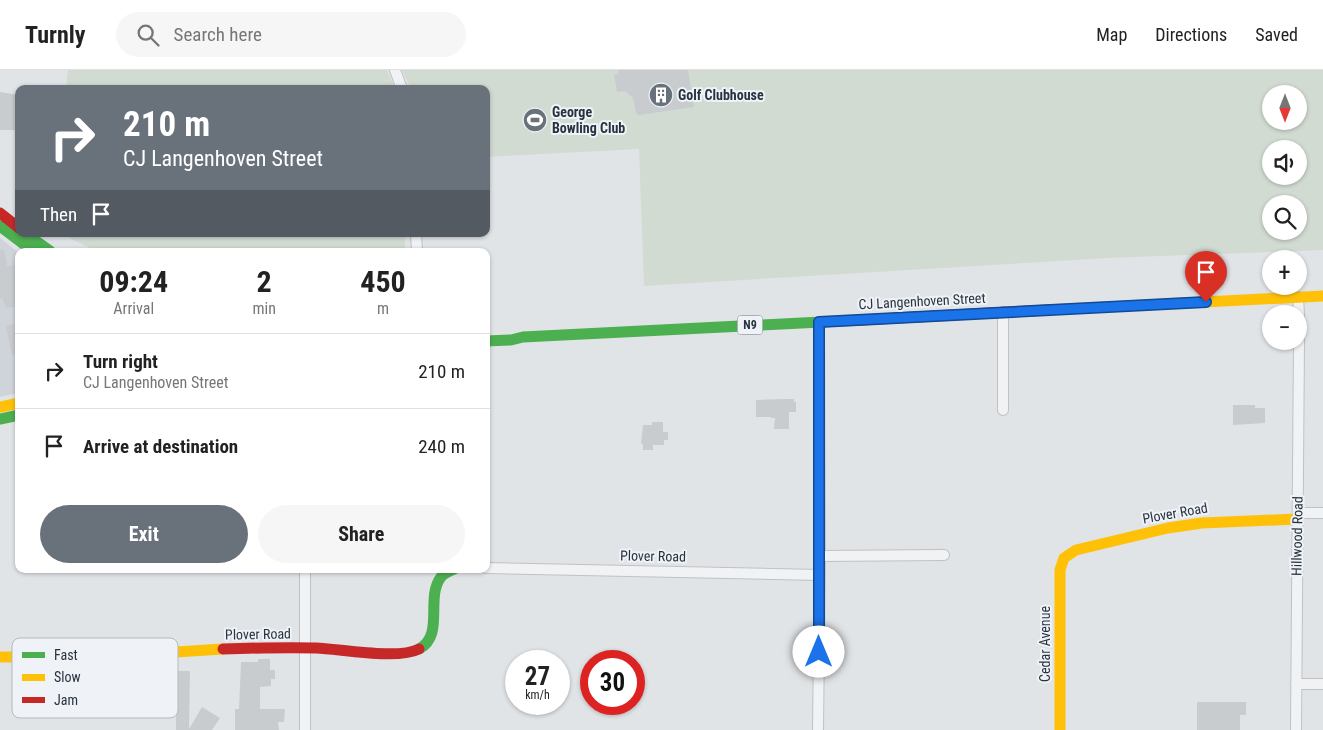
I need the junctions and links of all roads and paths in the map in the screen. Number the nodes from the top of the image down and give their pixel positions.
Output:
1 (395, 70) edge
2 (401, 85) edge
3 (0, 213) edge
4 (15, 225) edge
5 (0, 226) edge
6 (30, 237) edge
7 (29, 248) edge
8 (46, 248) edge
9 (1323, 296) edge
10 (1298, 297) junction
11 (1298, 305) edge
12 (1003, 312) junction
13 (819, 322) junction
14 (490, 332) edge
15 (523, 337) junction
16 (490, 341) edge
17 (1299, 350) edge
18 (15, 403) edge
19 (0, 407) edge
20 (1003, 410) dead end
21 (15, 416) edge
22 (0, 419) edge
23 (1323, 513) edge
24 (1298, 516) junction
25 (944, 555) dead end
26 (820, 556) junction
27 (1063, 558) joint
28 (490, 568) edge
29 (305, 573) edge
30 (445, 573) edge
31 (820, 575) junction
32 (305, 648) junction
33 (178, 651) edge
34 (1296, 684) junction
35 (1323, 684) edge
36 (305, 730) edge
37 (818, 730) edge
38 (1060, 730) edge
39 (1296, 730) edge

1 - 2 street
3 - 4 main road
5 - 7 main road
6 - 8 main road
9 - 10 main road, CJ Langenhoven Street / N9
10 - 11 street
10 - 12 main road, CJ Langenhoven Street / N9
12 - 13 main road, CJ Langenhoven Street / N9
12 - 20 street
13 - 15 main road, CJ Langenhoven Street / N9
13 - 26 street
14 - 15 main road, CJ Langenhoven Street / N9
15 - 16 main road, CJ Langenhoven Street / N9
17 - 24 street, Hillwood Road
18 - 19 main road
21 - 22 main road
23 - 24 street, Plover Road
24 - 27 main road, Plover Road
24 - 34 street, Hillwood Road
25 - 26 street
26 - 31 street
27 - 38 main road, Cedar Avenue
28 - 31 street, Plover Road
29 - 32 street
30 - 32 main road, Plover Road
31 - 37 street
32 - 33 main road, Plover Road
32 - 36 street
34 - 35 street
34 - 39 street, Hillwood Road

